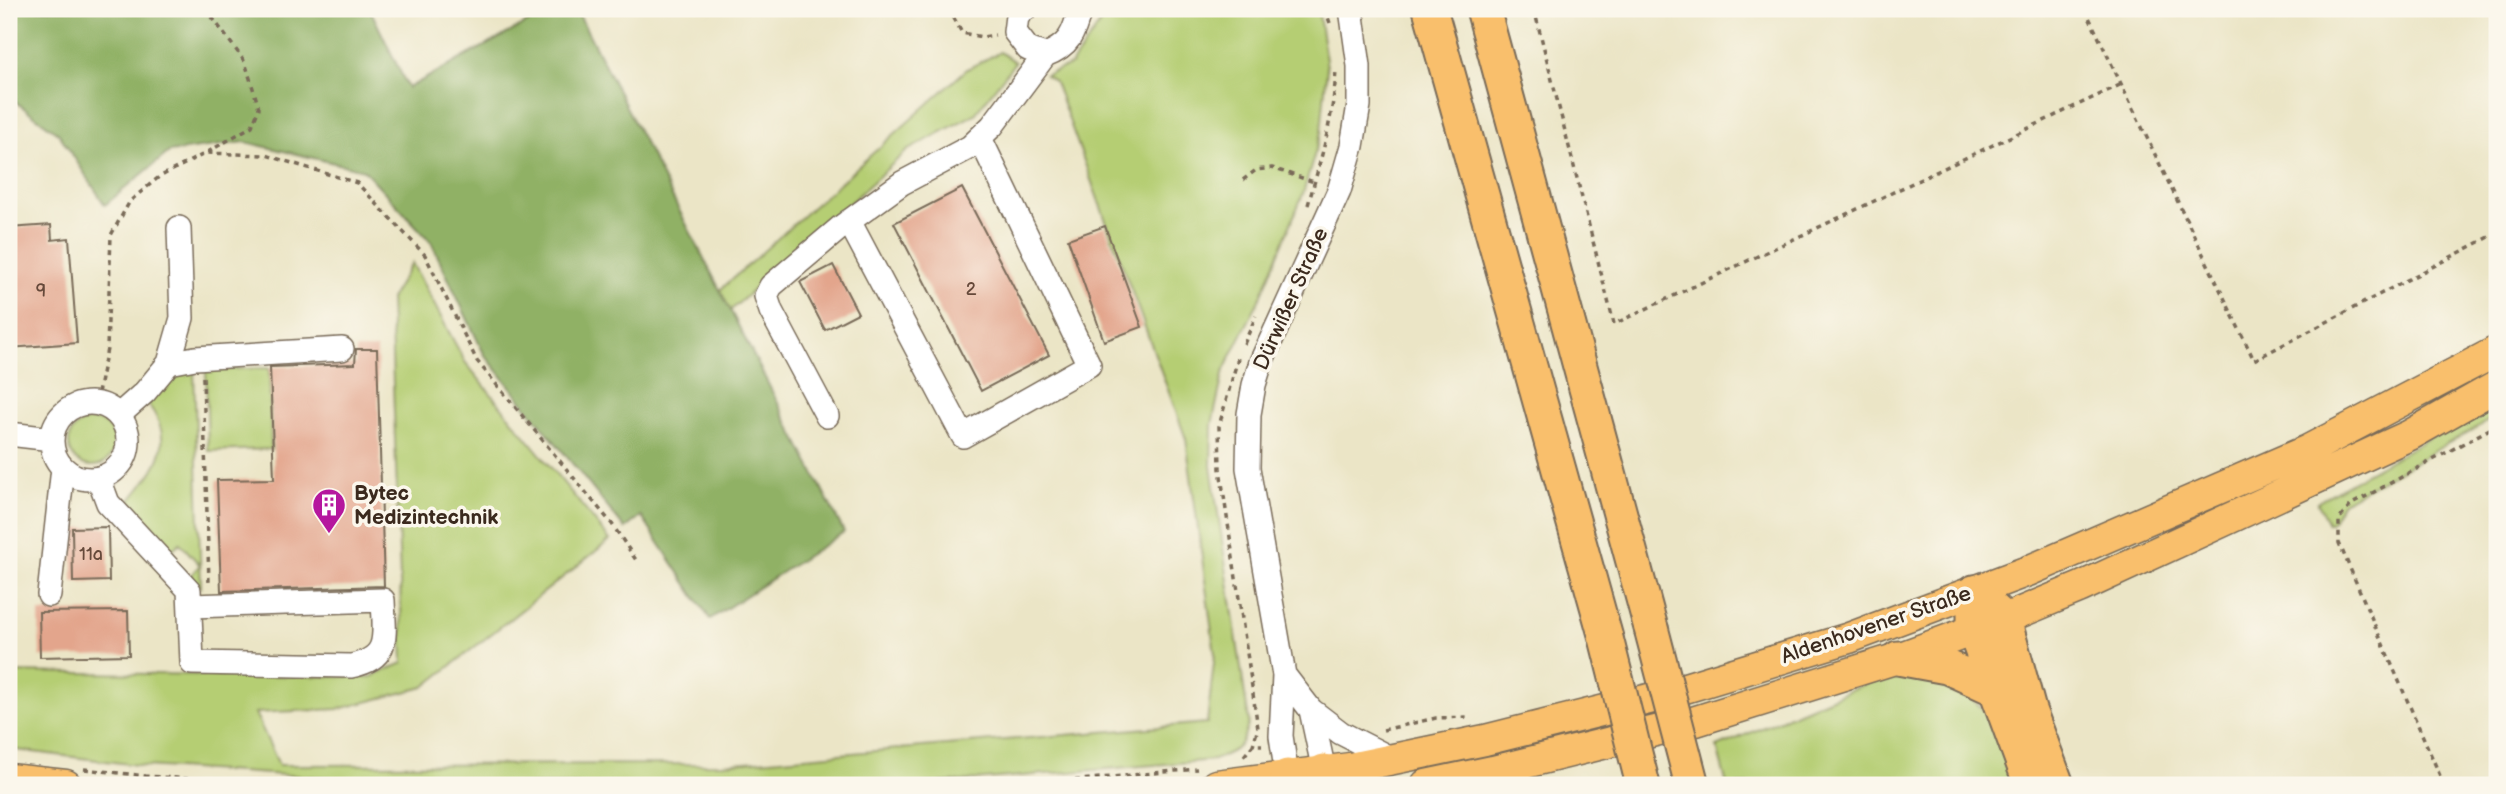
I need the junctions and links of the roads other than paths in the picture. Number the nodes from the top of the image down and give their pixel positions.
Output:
1 (1024, 9) edge
2 (1080, 9) edge
3 (1351, 9) edge
4 (1430, 9) edge
5 (1483, 9) edge
6 (1045, 55) junction
7 (980, 138) junction
8 (849, 221) junction
9 (179, 228) dead end
10 (342, 349) dead end
11 (2497, 351) edge
12 (169, 363) junction
13 (2497, 386) edge
14 (119, 415) junction
15 (827, 416) dead end
16 (9, 434) edge
17 (52, 439) junction
18 (63, 468) junction
19 (99, 479) junction
20 (1974, 592) junction
21 (49, 595) dead end
22 (200, 605) junction
23 (1989, 624) junction
24 (1898, 658) junction
25 (1284, 675) junction
26 (1995, 688) junction
27 (1311, 710) junction
28 (1394, 760) junction
29 (1286, 769) edge
30 (72, 777) edge
31 (1210, 777) edge
32 (1325, 778) edge
33 (9, 779) edge
34 (1426, 785) edge
35 (1643, 785) edge
36 (1692, 785) edge
37 (2031, 785) edge
38 (2057, 785) edge

1 - 6 street
2 - 6 street
3 - 25 street, Dürwißer Straße
4 - 35 highway, bridge
5 - 36 highway, bridge
6 - 7 street
7 - 8 street
7 - 8 street
8 - 15 street
9 - 12 street
10 - 12 street
11 - 20 main road, Aldenhovener Straße
12 - 14 street
13 - 23 main road, Aldenhovener Straße
14 - 17 street
14 - 19 street
16 - 17 street
17 - 18 street
18 - 19 street
18 - 21 street
19 - 22 street
20 - 23 highway
20 - 28 main road, Aldenhovener Straße
22 - 22 street
23 - 24 main road, Aldenhovener Straße
23 - 26 highway
23 - 38 highway
24 - 26 highway
24 - 34 main road, Aldenhovener Straße
25 - 27 street, Dürwißer Straße
25 - 29 street, Dürwißer Straße
26 - 37 highway
27 - 28 street, Dürwißer Straße
27 - 32 street, Dürwißer Straße
28 - 32 main road, Aldenhovener Straße
29 - 31 main road, Aldenhovener Straße
29 - 32 main road, Aldenhovener Straße
30 - 33 main road

